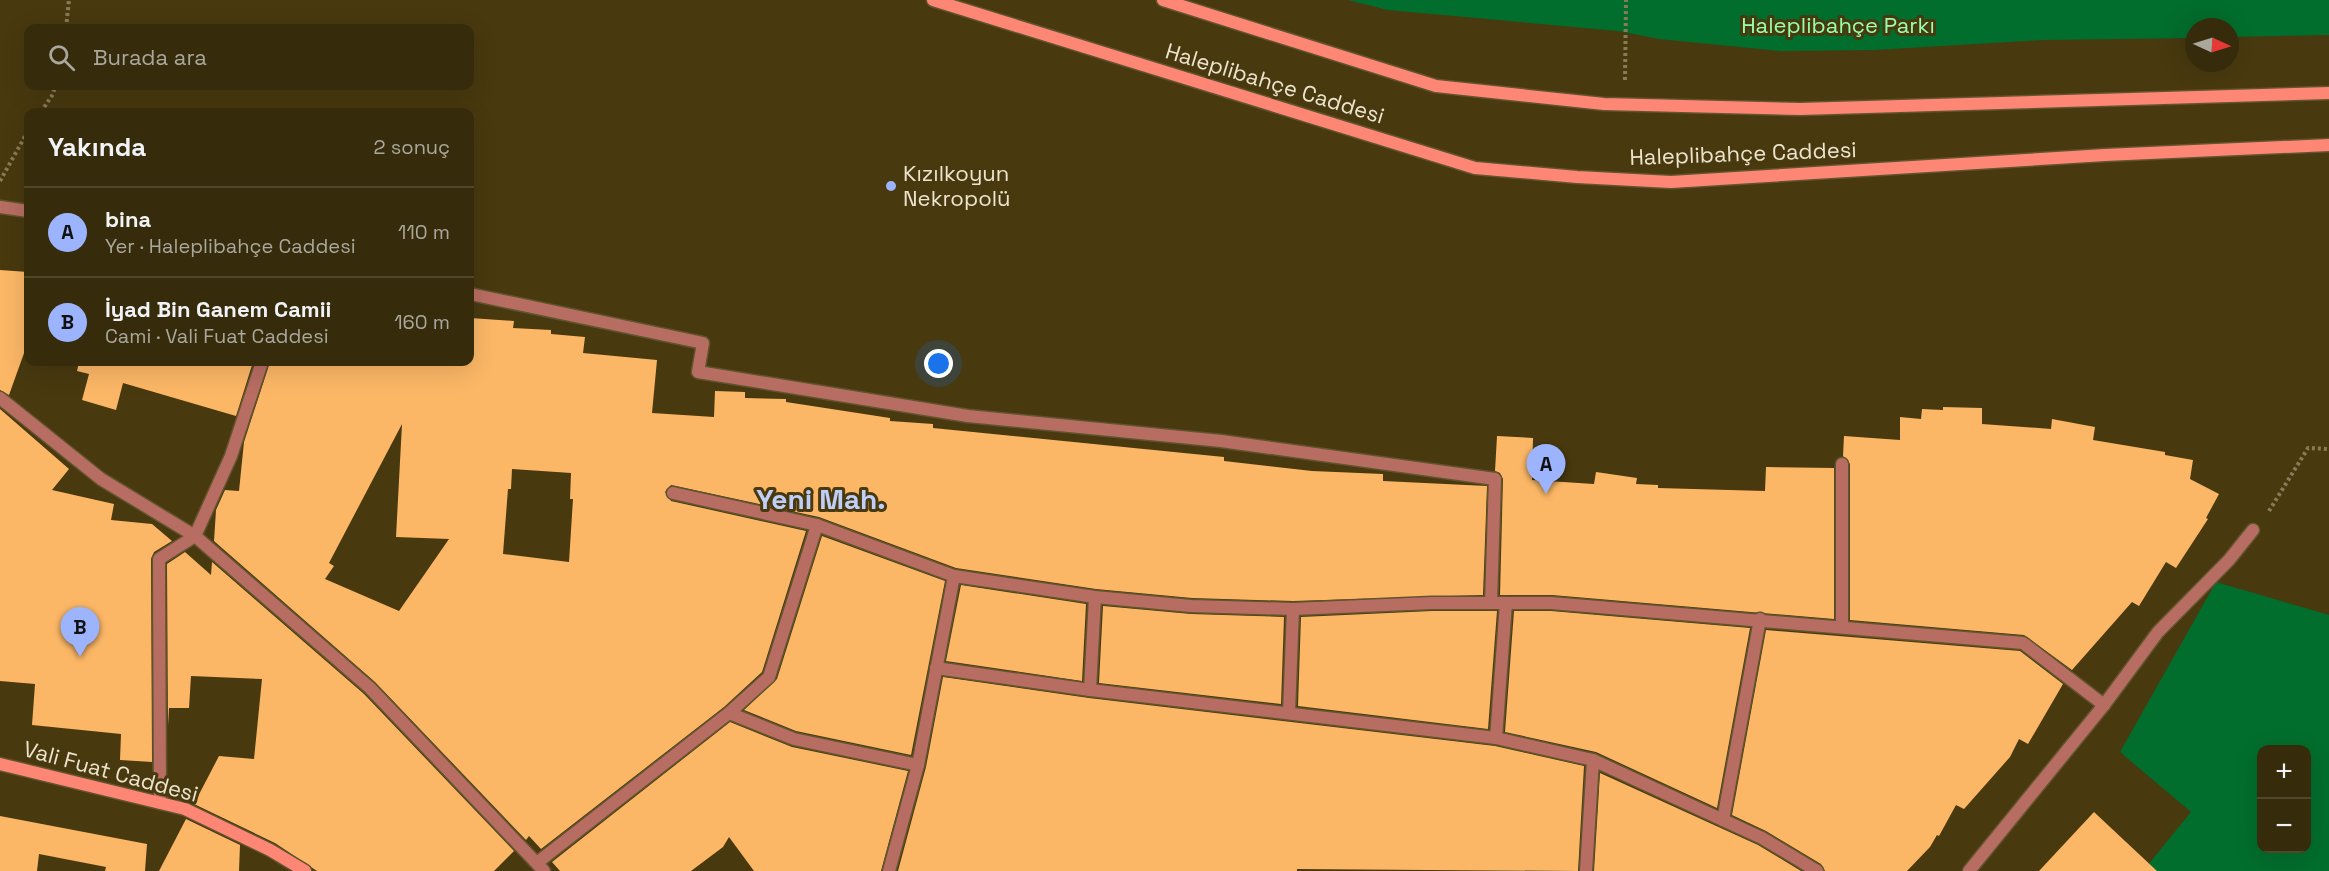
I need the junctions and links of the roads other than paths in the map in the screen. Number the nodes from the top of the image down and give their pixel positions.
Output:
1 (933, 0) edge
2 (1163, 0) edge
3 (2329, 93) edge
4 (2329, 145) edge
5 (0, 207) edge
6 (24, 210) edge
7 (474, 295) edge
8 (261, 366) edge
9 (0, 398) edge
10 (1842, 464) dead end
11 (673, 493) dead end
12 (817, 525) junction
13 (2253, 530) road end
14 (195, 536) junction
15 (954, 576) junction
16 (1095, 597) junction
17 (1491, 603) junction
18 (1506, 603) junction
19 (1293, 609) junction
20 (1760, 619) junction
21 (1842, 626) junction
22 (936, 668) junction
23 (1090, 690) junction
24 (2104, 705) junction
25 (729, 713) junction
26 (1289, 713) junction
27 (1496, 738) junction
28 (1593, 760) junction
29 (0, 764) edge
30 (918, 765) junction
31 (160, 803) junction
32 (1723, 820) junction
33 (541, 867) edge
34 (305, 871) edge
35 (889, 871) edge
36 (1586, 871) edge
37 (1817, 871) edge
38 (1969, 871) edge

1 - 4 main road, Haleplibahçe Caddesi
2 - 3 main road, Haleplibahçe Caddesi
5 - 6 street
7 - 17 street
8 - 14 street
9 - 14 street
10 - 21 street
11 - 12 street
12 - 15 street
12 - 25 street
13 - 24 street
14 - 31 street
14 - 33 street
15 - 16 street
15 - 22 street
16 - 19 street
16 - 23 street
17 - 18 street
17 - 19 street
18 - 20 street
18 - 27 street
19 - 26 street
20 - 21 street
20 - 32 street
21 - 24 street
22 - 23 street
22 - 30 street
23 - 26 street
24 - 38 street
25 - 30 street
25 - 33 street
26 - 27 street
27 - 28 street
28 - 32 street
28 - 36 street
29 - 31 main road, Vali Fuat Caddesi
30 - 35 street
31 - 34 main road, Vali Fuat Caddesi
32 - 37 street

